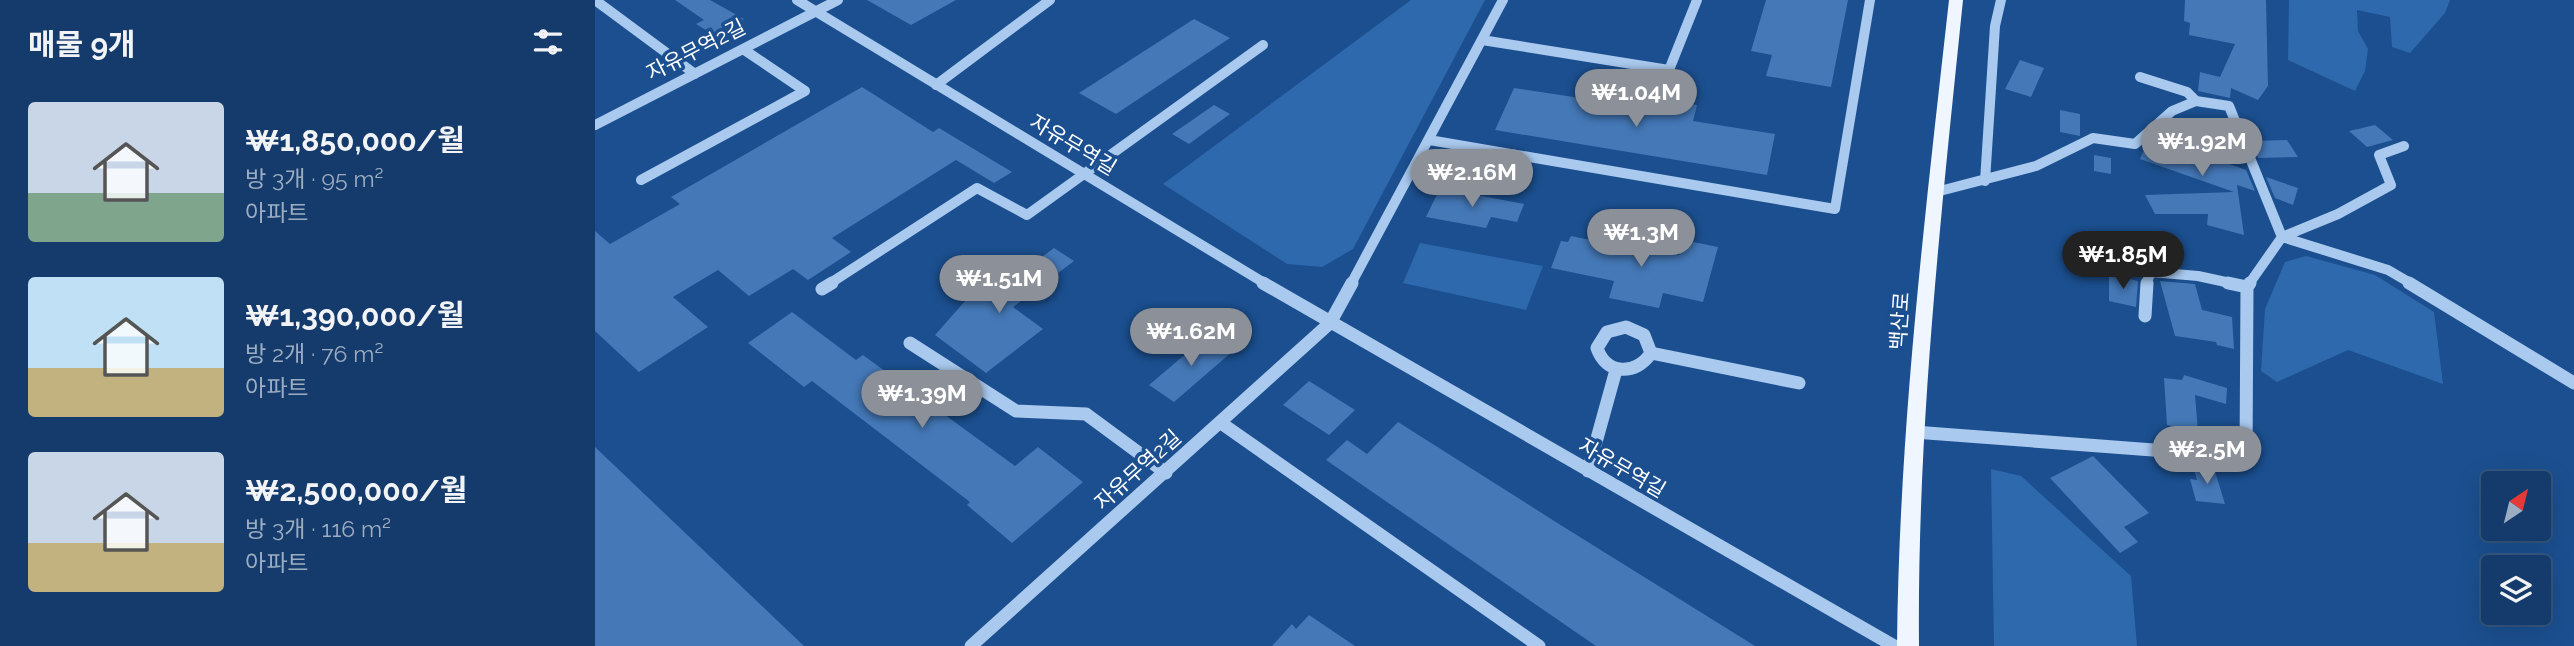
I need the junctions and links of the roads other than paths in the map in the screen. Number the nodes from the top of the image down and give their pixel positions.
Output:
1 (596, 0) edge
2 (797, 0) edge
3 (838, 0) edge
4 (1050, 0) edge
5 (1503, 0) edge
6 (1697, 0) edge
7 (1870, 0) edge
8 (1956, 0) edge
9 (2001, 0) edge
10 (816, 12) junction
11 (1482, 40) junction
12 (1263, 45) dead end
13 (743, 49) junction
14 (695, 74) junction
15 (2140, 77) dead end
16 (936, 85) junction
17 (2196, 101) junction
18 (595, 125) edge
19 (1429, 140) junction
20 (2403, 146) dead end
21 (1086, 175) junction
22 (641, 180) dead end
23 (1985, 181) junction
24 (1936, 192) junction
25 (2282, 237) junction
26 (2247, 287) junction
27 (822, 289) dead end
28 (2145, 316) dead end
29 (1330, 323) junction
30 (910, 343) dead end
31 (1651, 353) junction
32 (1616, 370) junction
33 (1799, 383) dead end
34 (2574, 383) edge
35 (1220, 423) junction
36 (1914, 432) junction
37 (1588, 471) junction
38 (1167, 473) junction
39 (971, 646) edge
40 (1539, 646) edge
41 (1894, 646) edge
42 (1908, 646) edge

1 - 14 street
2 - 10 street, 자유무역길
3 - 10 street, 자유무역2길
4 - 16 street
5 - 11 street
6 - 11 street
7 - 19 street
8 - 24 main road, 백산로
9 - 23 street
10 - 13 street, 자유무역2길
10 - 16 street, 자유무역길
11 - 19 street
12 - 21 street
13 - 14 street, 자유무역2길
13 - 22 street
14 - 18 street, 자유무역2길
15 - 17 street
16 - 21 street, 자유무역길
17 - 23 street
17 - 25 street
19 - 29 street
20 - 25 street
21 - 27 street
21 - 29 street, 자유무역길
23 - 24 street
24 - 36 main road, 백산로
25 - 26 street
25 - 34 street
26 - 28 street
26 - 36 street
29 - 35 street, 자유무역2길
29 - 37 street, 자유무역길
30 - 38 street
31 - 32 street
31 - 32 street
31 - 33 street
32 - 37 street
35 - 38 street, 자유무역2길
35 - 40 street
36 - 42 main road, 백산로
37 - 41 street, 자유무역길
38 - 39 street, 자유무역2길

